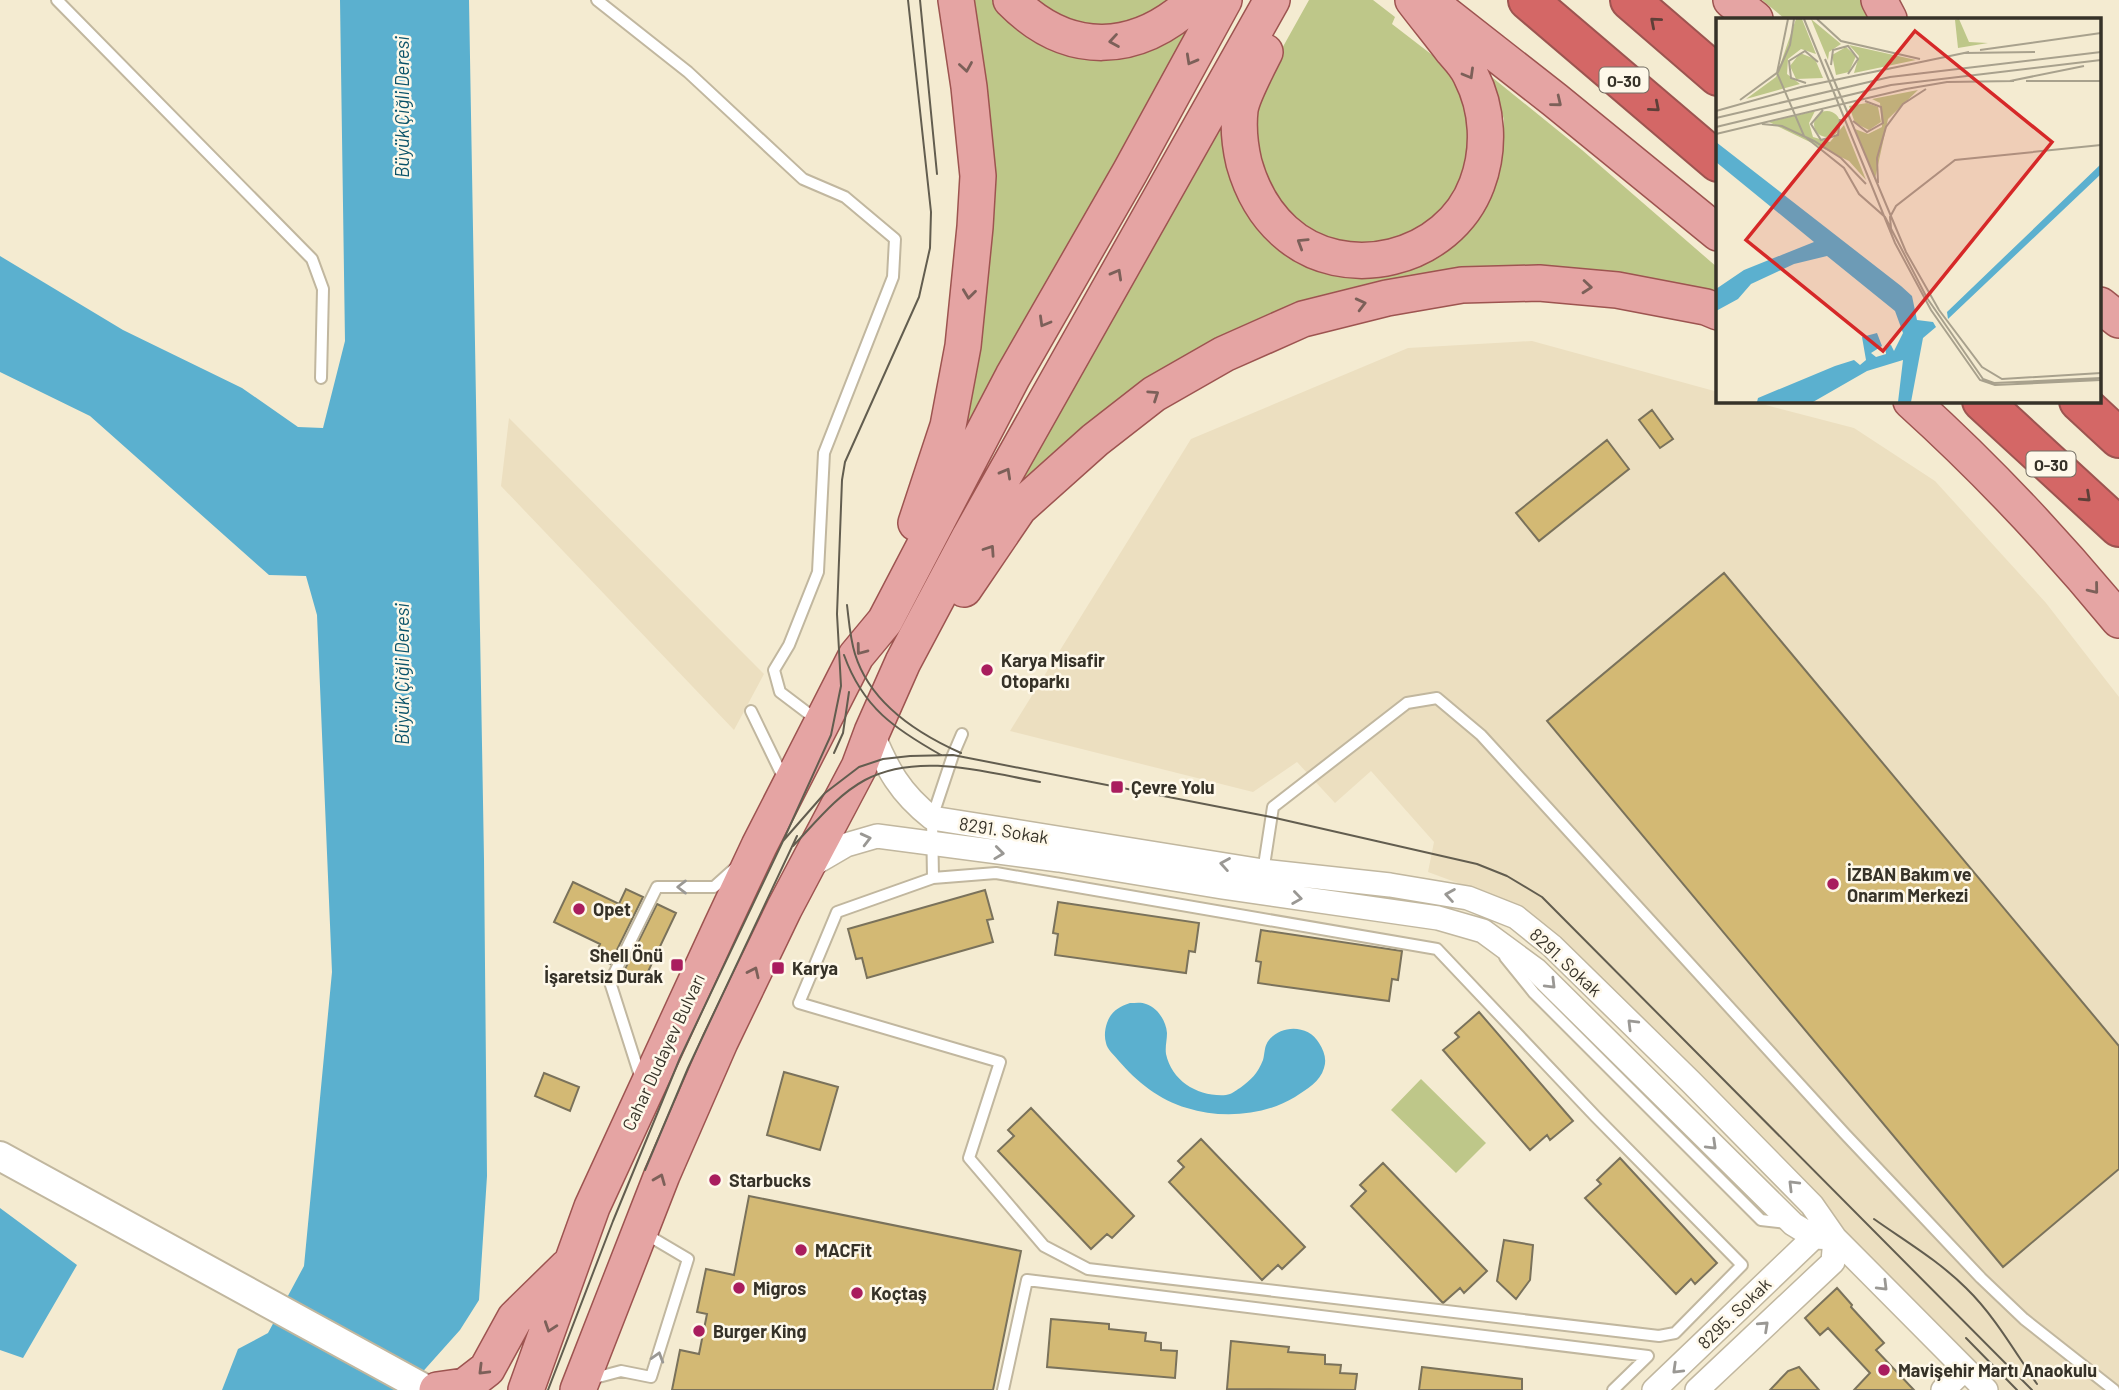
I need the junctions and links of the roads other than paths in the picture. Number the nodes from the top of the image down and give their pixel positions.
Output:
1 (57, 0) edge
2 (597, 0) edge
3 (956, 0) edge
4 (1011, 0) edge
5 (1195, 0) edge
6 (1224, 0) edge
7 (1413, 0) edge
8 (1426, 0) edge
9 (1528, 0) edge
10 (1630, 0) edge
11 (1731, 0) edge
12 (1879, 0) edge
13 (1284, 2) edge
14 (1754, 18) edge
15 (1888, 18) edge
16 (1716, 74) edge
17 (1716, 160) edge
18 (1716, 231) edge
19 (2102, 307) edge
20 (1716, 311) edge
21 (2119, 320) edge
22 (321, 378) dead end
23 (1892, 402) edge
24 (1912, 402) edge
25 (1983, 402) edge
26 (2080, 402) edge
27 (2119, 438) edge
28 (2015, 503) junction
29 (2119, 527) edge
30 (2119, 620) edge
31 (885, 621) junction
32 (903, 662) junction
33 (751, 711) dead end
34 (822, 724) junction
35 (872, 732) junction
36 (962, 734) dead end
37 (789, 788) junction
38 (932, 818) junction
39 (931, 844) junction
40 (759, 846) junction
41 (807, 867) junction
42 (933, 878) junction
43 (1262, 882) junction
44 (645, 1092) junction
45 (0, 1156) edge
46 (640, 1231) junction
47 (1825, 1237) junction
48 (572, 1263) junction
49 (1965, 1369) junction
50 (581, 1387) edge
51 (430, 1389) edge
52 (526, 1390) edge
53 (1003, 1390) edge
54 (1613, 1390) edge
55 (1654, 1390) edge
56 (1697, 1390) edge
57 (1943, 1390) edge
58 (1986, 1390) edge
59 (2114, 1390) edge

1 - 22 lane
2 - 34 lane
3 -> 31 main road
5 -> 4 main road
6 -> 31 main road
7 -> 13 main road
8 -> 18 main road
9 -> 17 highway, O-30
16 -> 10 highway
11 - 14 main road
12 - 15 main road
32 -> 13 main road
19 - 21 main road
32 -> 20 main road
23 - 28 main road
24 - 28 main road
25 -> 29 highway, O-30
26 - 27 highway
28 -> 30 main road
31 -> 34 main road, Cahar Dudayev Bulvarı
32 - 35 main road
33 - 37 lane
34 - 37 main road, Cahar Dudayev Bulvarı
35 - 38 street
35 - 41 main road
36 - 38 lane
37 - 40 main road, Cahar Dudayev Bulvarı
38 - 39 lane
43 -> 38 street, 8291. Sokak
41 -> 39 street, 8291. Sokak
39 - 42 lane
39 -> 43 street, 8291. Sokak
40 - 44 main road, Cahar Dudayev Bulvarı
40 -> 44 lane
46 -> 41 main road
42 - 42 lane
43 -> 47 street, 8291. Sokak
47 -> 43 street, 8291. Sokak
43 - 59 lane
44 - 48 main road, Cahar Dudayev Bulvarı
45 - 51 street
46 - 50 main road
50 -> 46 lane
47 -> 49 street, 8291. Sokak
47 -> 55 street, 8295. Sokak
56 -> 47 street, 8295. Sokak
48 -> 51 main road
48 -> 52 main road, Cahar Dudayev Bulvarı
49 - 57 street
49 - 58 street, 8291. Sokak
53 - 54 lane

